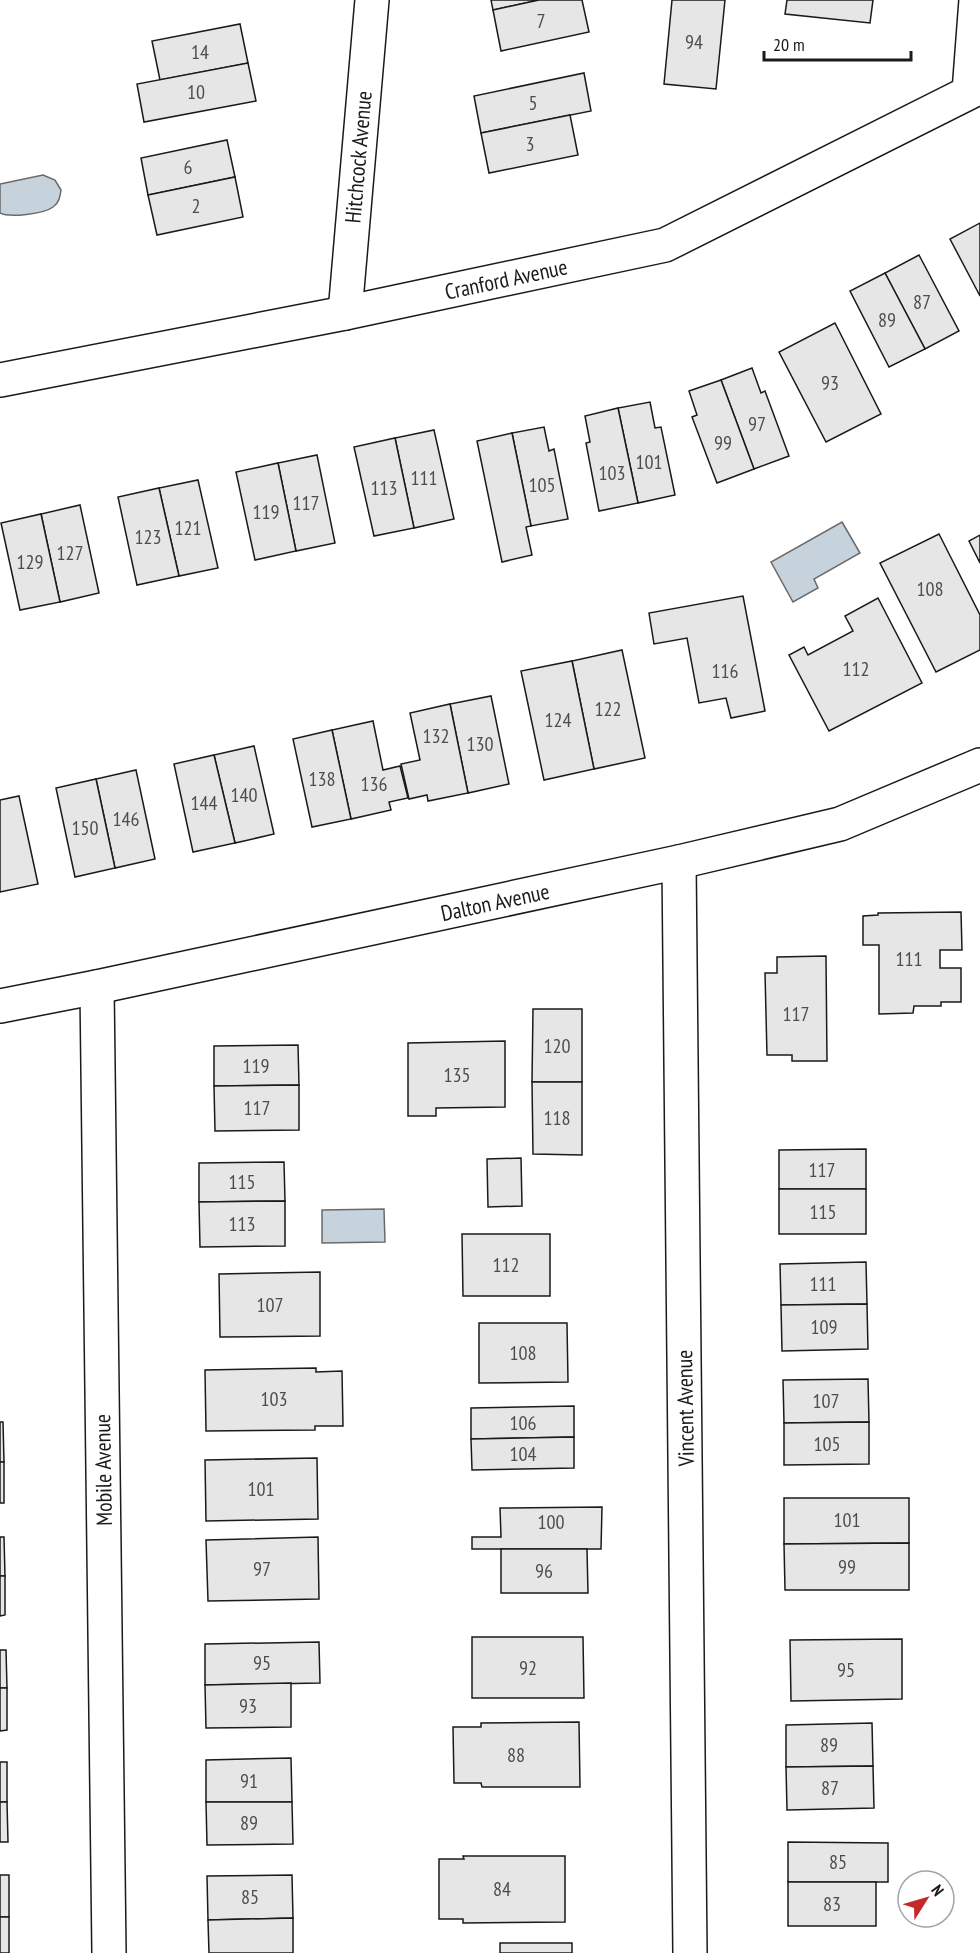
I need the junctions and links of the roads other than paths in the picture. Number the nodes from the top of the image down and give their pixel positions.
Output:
1 (372, 0) edge
2 (976, 0) edge
3 (974, 90) edge
4 (345, 314) junction
5 (0, 380) edge
6 (980, 765) edge
7 (679, 862) junction
8 (97, 987) junction
9 (0, 1006) edge
10 (109, 1953) edge
11 (690, 1953) edge

1 - 4 street, Hitchcock Avenue
2 - 3 street
3 - 4 street, Cranford Avenue
4 - 5 street, Cranford Avenue
6 - 7 street, Dalton Avenue
7 - 8 street, Dalton Avenue
7 - 11 street, Vincent Avenue
8 - 9 street, Dalton Avenue
8 - 10 street, Mobile Avenue

